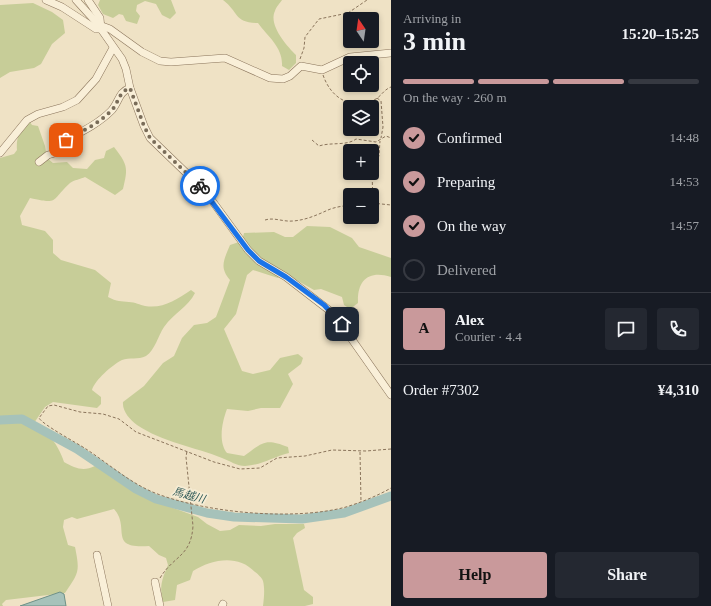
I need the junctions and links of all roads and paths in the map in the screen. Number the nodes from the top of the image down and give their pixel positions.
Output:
1 (46, 0) edge
2 (76, 0) edge
3 (88, 0) edge
4 (368, 0) edge
5 (102, 28) junction
6 (114, 48) junction
7 (391, 53) edge
8 (301, 66) junction
9 (322, 70) junction
10 (391, 87) edge
11 (130, 88) junction
12 (377, 98) junction
13 (391, 138) edge
14 (381, 139) junction
15 (312, 140) dead end
16 (0, 154) edge
17 (379, 156) edge
18 (39, 162) dead end
19 (379, 204) edge
20 (391, 206) edge
21 (343, 207) edge
22 (265, 220) dead end
23 (391, 395) edge
24 (391, 449) edge
25 (186, 451) junction
26 (360, 451) junction
27 (391, 488) edge
28 (361, 502) junction
29 (190, 504) junction
30 (97, 555) dead end
31 (155, 582) joint
32 (108, 606) edge
33 (160, 606) edge

1 - 5 street
2 - 5 street
3 - 5 street
4 - 8 path
5 - 6 street
5 - 8 street
6 - 11 street
6 - 16 street
7 - 9 street
8 - 9 street
9 - 12 path
10 - 12 path
11 - 18 street
11 - 23 street
12 - 14 path
13 - 14 path
14 - 15 path
14 - 17 path
19 - 20 path
21 - 22 path
24 - 26 path
25 - 26 path
25 - 29 path
25 - 29 path
26 - 28 path
27 - 28 path
28 - 29 path
29 - 31 path
30 - 32 street
31 - 33 street

